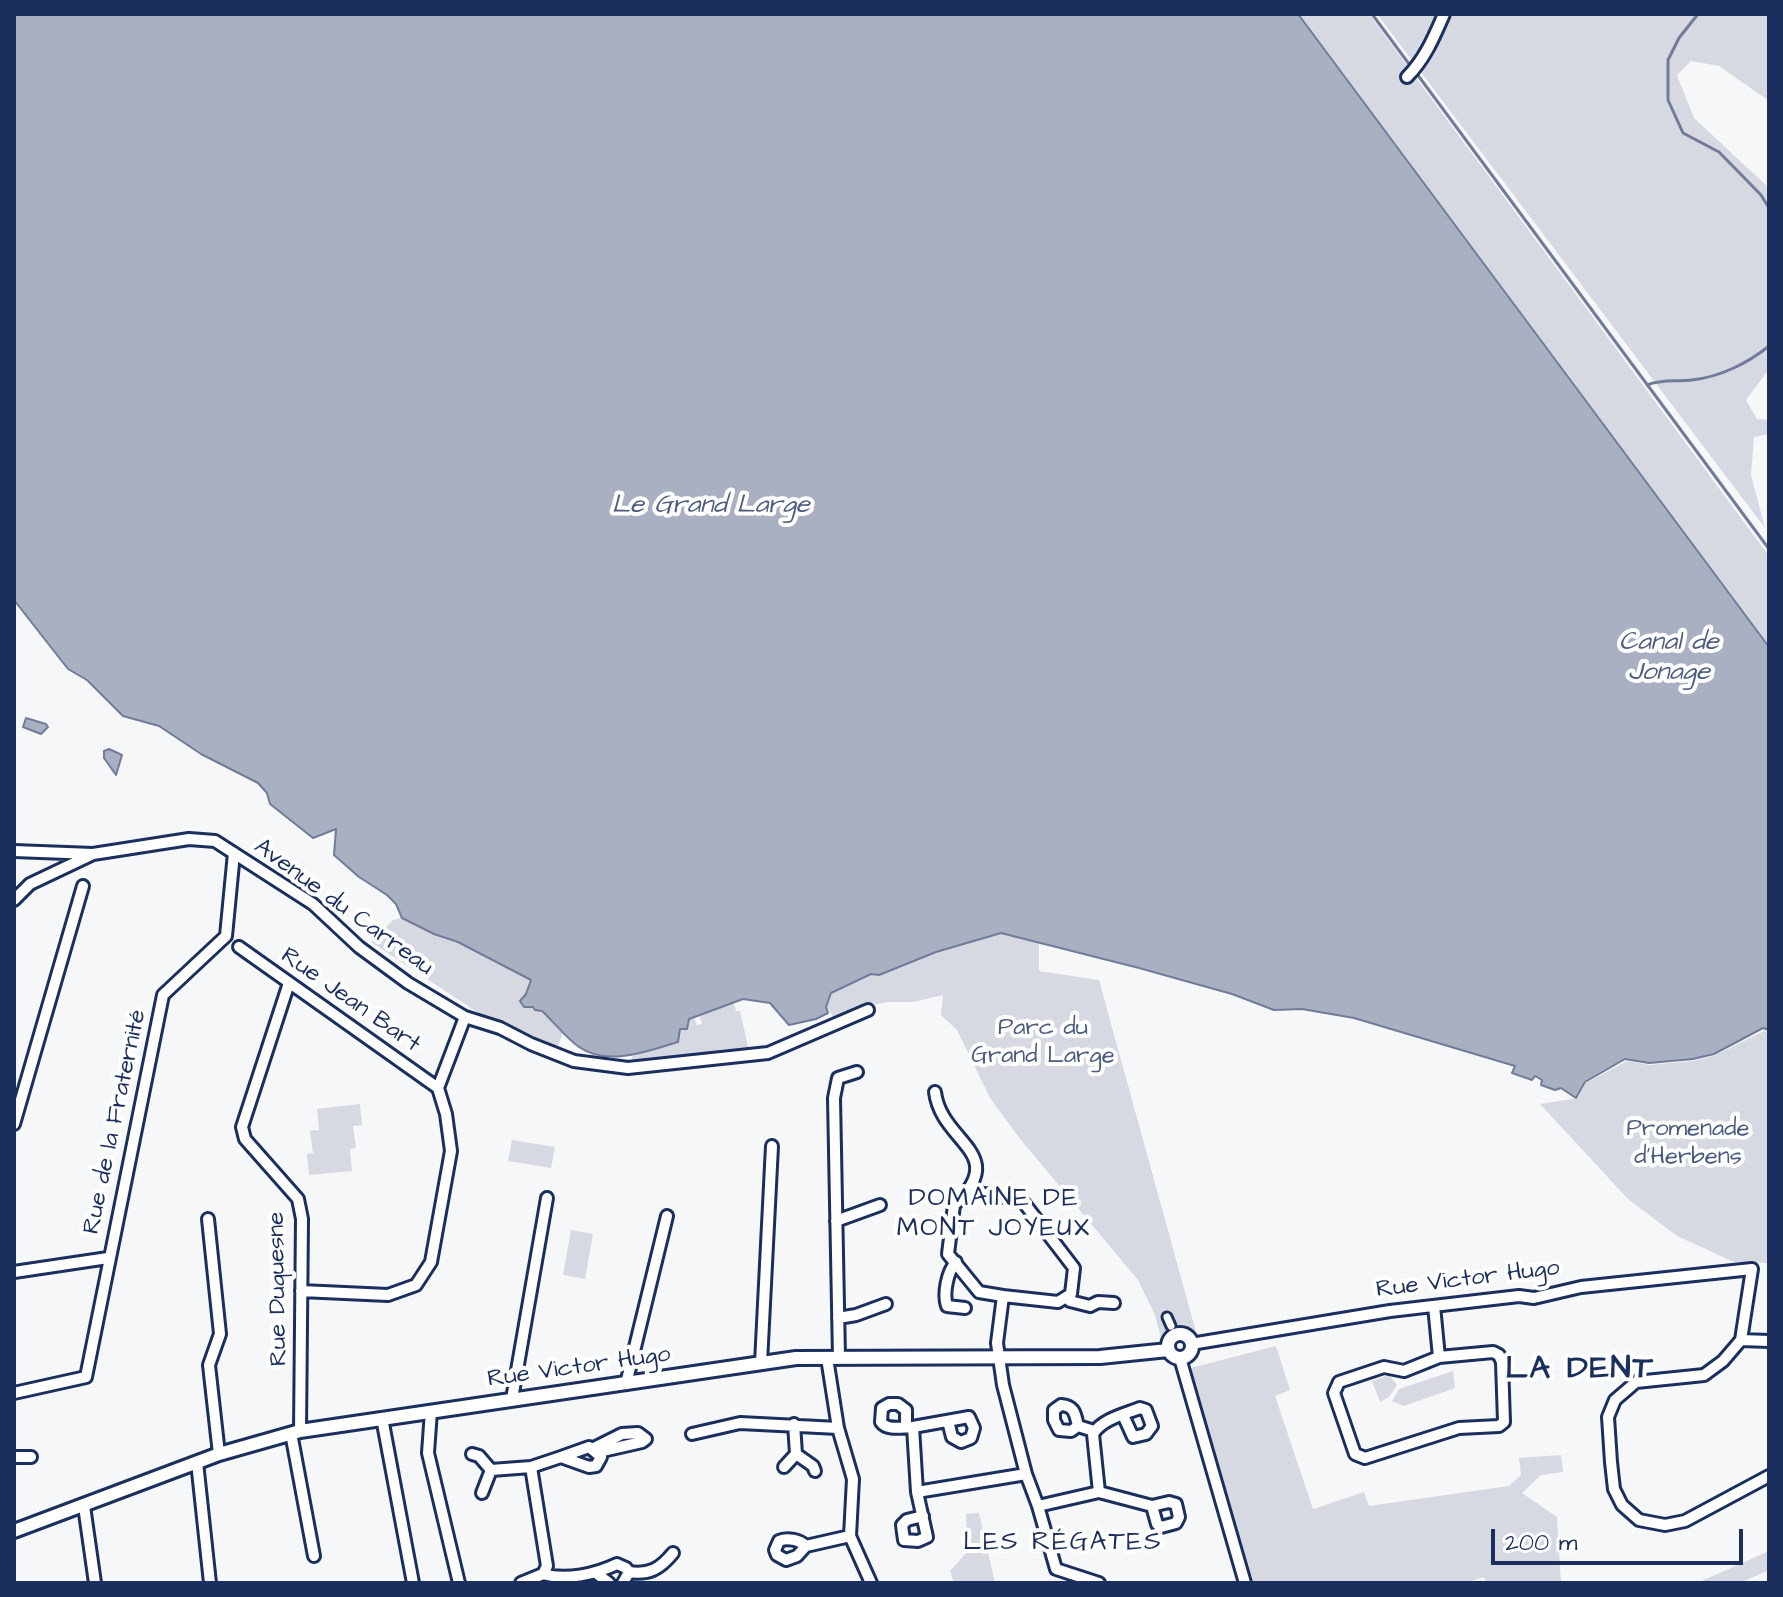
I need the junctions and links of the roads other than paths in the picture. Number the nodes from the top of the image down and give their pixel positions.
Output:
1 (1444, 14) edge
2 (1407, 77) dead end
3 (14, 851) edge
4 (234, 853) junction
5 (93, 854) junction
6 (83, 886) dead end
7 (14, 900) edge
8 (239, 947) dead end
9 (289, 983) junction
10 (868, 1010) dead end
11 (465, 1017) junction
12 (857, 1072) dead end
13 (438, 1088) junction
14 (935, 1092) dead end
15 (14, 1124) edge
16 (772, 1146) dead end
17 (969, 1192) junction
18 (547, 1198) dead end
19 (880, 1205) dead end
20 (667, 1216) dead end
21 (208, 1219) dead end
22 (836, 1221) junction
23 (108, 1258) junction
24 (956, 1262) junction
25 (14, 1272) edge
26 (301, 1291) junction
27 (1003, 1296) junction
28 (1066, 1297) junction
29 (1114, 1303) dead end
30 (886, 1304) dead end
31 (1434, 1306) junction
32 (965, 1308) dead end
33 (1167, 1317) dead end
34 (838, 1318) junction
35 (1171, 1326) dead end
36 (1741, 1340) junction
37 (1769, 1341) edge
38 (1191, 1344) junction
39 (1168, 1350) junction
40 (1439, 1357) junction
41 (833, 1358) junction
42 (998, 1358) junction
43 (1180, 1358) junction
44 (761, 1363) junction
45 (626, 1384) junction
46 (14, 1393) edge
47 (512, 1399) junction
48 (431, 1411) junction
49 (1123, 1415) dead end
50 (382, 1418) junction
51 (948, 1421) dead end
52 (794, 1424) junction
53 (1078, 1426) dead end
54 (838, 1428) junction
55 (1094, 1431) junction
56 (295, 1432) junction
57 (692, 1434) dead end
58 (219, 1454) junction
59 (472, 1454) dead end
60 (796, 1454) junction
61 (14, 1457) edge
62 (31, 1457) dead end
63 (561, 1457) junction
64 (197, 1462) junction
65 (531, 1467) junction
66 (784, 1467) dead end
67 (491, 1470) junction
68 (815, 1471) dead end
69 (1026, 1474) junction
70 (1769, 1476) edge
71 (917, 1492) junction
72 (1099, 1492) junction
73 (482, 1493) dead end
74 (84, 1506) junction
75 (1038, 1506) junction
76 (1152, 1506) dead end
77 (923, 1516) dead end
78 (14, 1531) edge
79 (850, 1536) junction
80 (806, 1546) dead end
81 (673, 1553) dead end
82 (314, 1556) dead end
83 (1059, 1570) junction
84 (596, 1573) junction
85 (543, 1574) junction
86 (626, 1578) edge
87 (1083, 1581) edge
88 (95, 1583) edge
89 (210, 1583) edge
90 (413, 1583) edge
91 (459, 1583) edge
92 (521, 1583) edge
93 (609, 1583) edge
94 (871, 1583) edge
95 (1062, 1583) edge
96 (1099, 1583) edge
97 (1245, 1583) edge

1 - 2 street
3 - 5 street, Avenue du Carreau
4 - 5 street, Avenue du Carreau
4 - 11 street, Avenue du Carreau
4 - 23 street, Rue de la Fraternité
5 - 7 street
6 - 15 street
8 - 9 street, Rue Jean Bart
9 - 13 street, Rue Jean Bart
9 - 26 street, Rue Duquesne
10 - 11 street, Avenue du Carreau
11 - 13 street
12 - 22 street
13 - 26 street
14 - 17 street
16 - 44 street
17 - 24 street
17 - 28 street
18 - 47 street
19 - 22 street
20 - 45 street
21 - 58 street
22 - 34 street
23 - 25 street
23 - 46 street, Rue de la Fraternité
24 - 27 street
24 - 32 street
26 - 56 street, Rue Duquesne
27 - 28 street
27 - 42 street
28 - 29 street
30 - 34 street
31 - 36 street, Rue Victor Hugo
31 - 38 street, Rue Victor Hugo
31 - 40 street
33 - 35 street
34 - 41 street
36 - 37 street
36 - 70 street
38 - 39 street
38 - 43 street
39 - 42 street, Rue Victor Hugo
39 - 43 street
40 - 40 street
41 - 42 street, Rue Victor Hugo
41 - 44 street, Rue Victor Hugo
41 - 54 street
42 - 69 street
43 - 97 street
44 - 45 street, Rue Victor Hugo
45 - 47 street, Rue Victor Hugo
47 - 48 street, Rue Victor Hugo
48 - 50 street, Rue Victor Hugo
48 - 91 street
49 - 55 street
50 - 56 street, Rue Victor Hugo
50 - 90 street
51 - 71 street
52 - 54 street
52 - 57 street
52 - 60 street
53 - 55 street
54 - 79 street
55 - 72 street
56 - 58 street, Rue Victor Hugo
56 - 82 street, Rue Duquesne
58 - 64 street, Rue Victor Hugo
59 - 67 street
60 - 66 street
60 - 68 street
61 - 62 street
63 - 63 street
63 - 65 street
64 - 74 street, Rue Victor Hugo
64 - 89 street
65 - 67 street
65 - 85 street
67 - 73 street
69 - 71 street
69 - 75 street
71 - 77 street
72 - 75 street
72 - 76 street
74 - 78 street, Rue Victor Hugo
74 - 88 street
75 - 83 street
79 - 80 street
79 - 94 street
81 - 86 street
83 - 87 street
83 - 95 street
84 - 85 street
84 - 86 street
84 - 93 street
85 - 92 street
87 - 96 street

